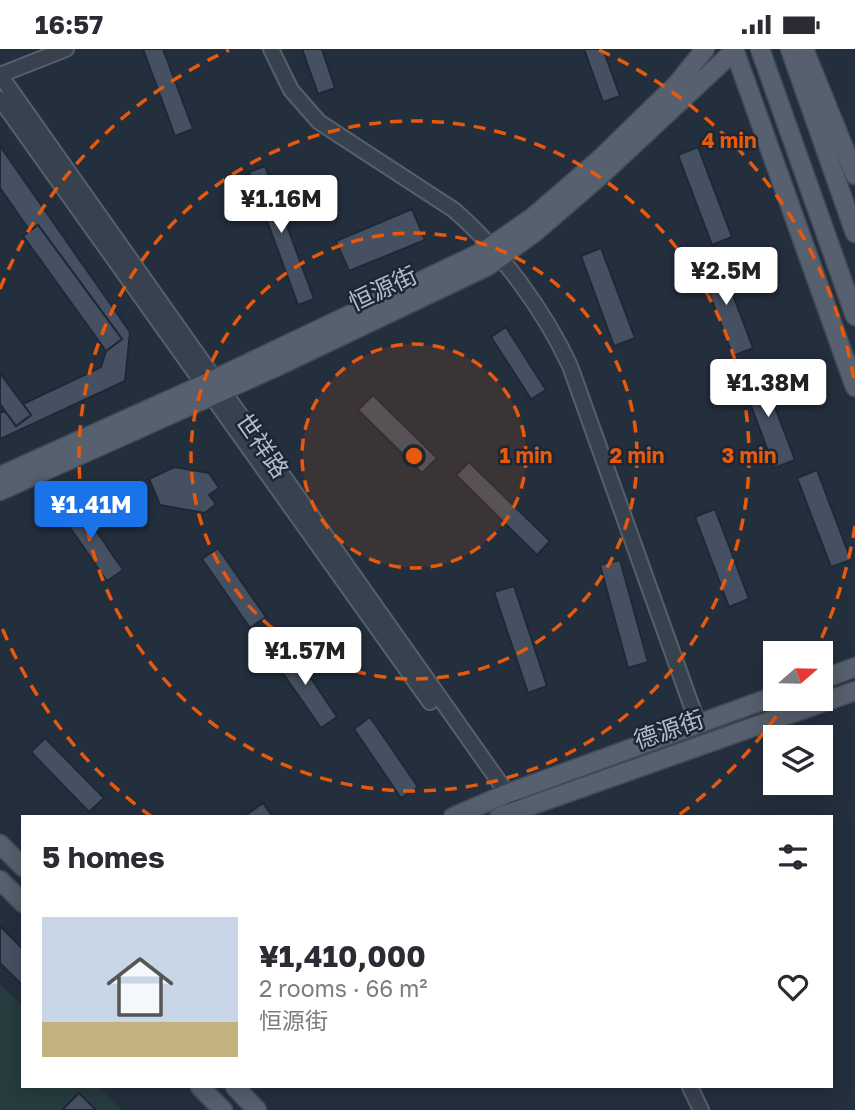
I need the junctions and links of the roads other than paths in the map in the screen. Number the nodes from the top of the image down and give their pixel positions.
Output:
1 (66, 49) edge
2 (271, 49) edge
3 (705, 49) edge
4 (760, 49) edge
5 (790, 49) edge
6 (804, 49) edge
7 (735, 50) edge
8 (0, 75) edge
9 (0, 99) edge
10 (855, 175) edge
11 (855, 233) edge
12 (494, 253) junction
13 (855, 316) edge
14 (855, 387) edge
15 (213, 388) junction
16 (0, 476) edge
17 (0, 491) edge
18 (855, 667) edge
19 (833, 675) edge
20 (855, 691) edge
21 (763, 700) edge
22 (698, 724) junction
23 (502, 795) junction
24 (513, 814) edge
25 (457, 815) edge
26 (0, 843) edge
27 (21, 865) edge
28 (0, 880) edge
29 (21, 901) edge
30 (201, 1088) edge
31 (236, 1088) edge
32 (690, 1088) edge
33 (223, 1110) edge
34 (257, 1110) edge
35 (701, 1110) edge

1 - 8 street
2 - 12 street
3 - 12 main road, 恒源街
4 - 13 main road
5 - 11 main road
6 - 10 main road
7 - 12 main road, 恒源街
7 - 14 main road
8 - 15 street, 世祥路
9 - 15 street, 世祥路
12 - 15 main road, 恒源街
12 - 22 street
15 - 16 main road, 恒源街
15 - 17 main road, 恒源街
15 - 23 street, 世祥路
18 - 19 main road
20 - 24 main road, 德源街
21 - 22 main road, 德源街
22 - 23 main road, 德源街
23 - 24 street, 世祥路
23 - 25 main road, 德源街
26 - 27 main road
28 - 29 main road
30 - 33 main road
31 - 34 main road
32 - 35 street

